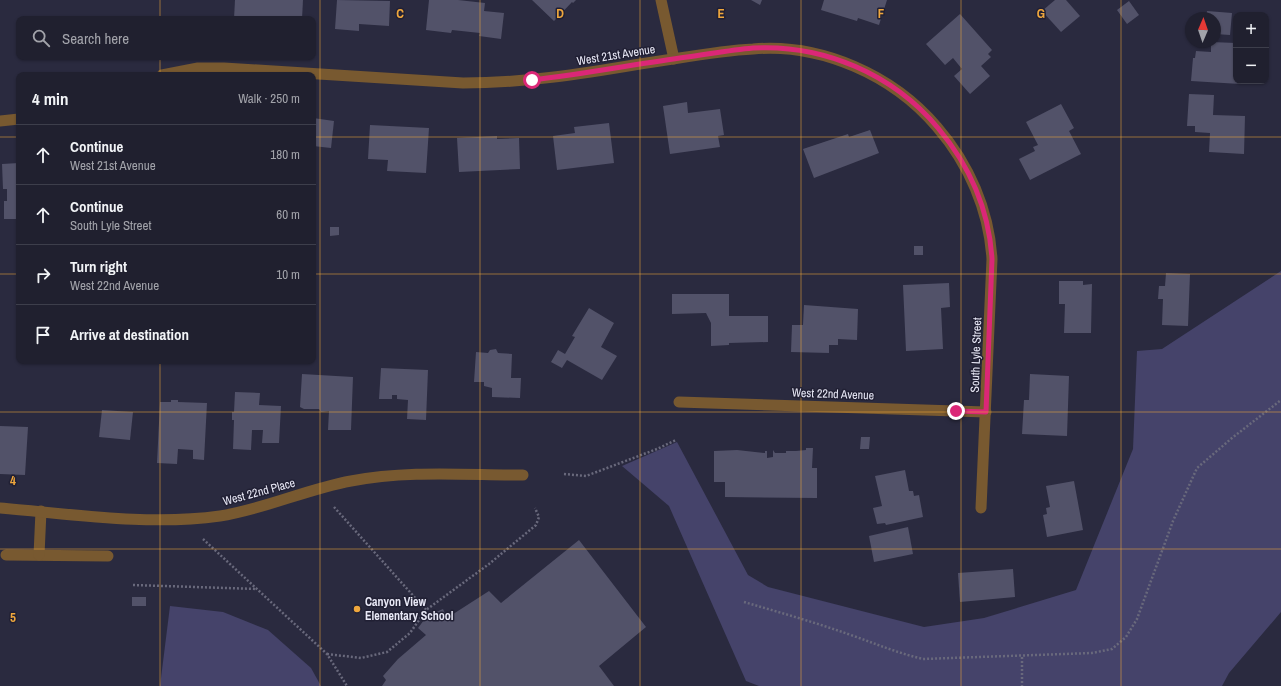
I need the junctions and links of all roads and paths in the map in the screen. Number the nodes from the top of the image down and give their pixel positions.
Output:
1 (661, 0) edge
2 (674, 59) junction
3 (177, 72) edge
4 (288, 72) edge
5 (316, 74) edge
6 (16, 119) edge
7 (0, 121) edge
8 (988, 228) joint
9 (1281, 400) edge
10 (679, 402) dead end
11 (986, 412) junction
12 (676, 440) dead end
13 (564, 474) dead end
14 (523, 475) dead end
15 (334, 507) dead end
16 (0, 508) edge
17 (535, 508) dead end
18 (981, 508) dead end
19 (41, 511) junction
20 (203, 539) dead end
21 (6, 555) dead end
22 (39, 555) junction
23 (108, 556) dead end
24 (133, 585) dead end
25 (257, 590) junction
26 (744, 602) dead end
27 (426, 610) junction
28 (327, 654) junction
29 (1022, 657) junction
30 (347, 686) edge
31 (1022, 686) edge

1 - 2 street
2 - 5 street, West 21st Avenue
2 - 8 street, West 21st Avenue
3 - 4 street, West 21st Avenue
6 - 7 street
8 - 11 street, South Lyle Street
9 - 29 path
10 - 11 street, West 22nd Avenue
11 - 18 street, South Lyle Street
12 - 13 path
14 - 19 street, West 22nd Place
15 - 27 path
16 - 19 street, West 22nd Place
17 - 27 path
19 - 22 street
20 - 25 path
21 - 22 street
22 - 23 street
24 - 25 path
25 - 28 path
26 - 29 path
27 - 28 path
28 - 30 path
29 - 31 path

